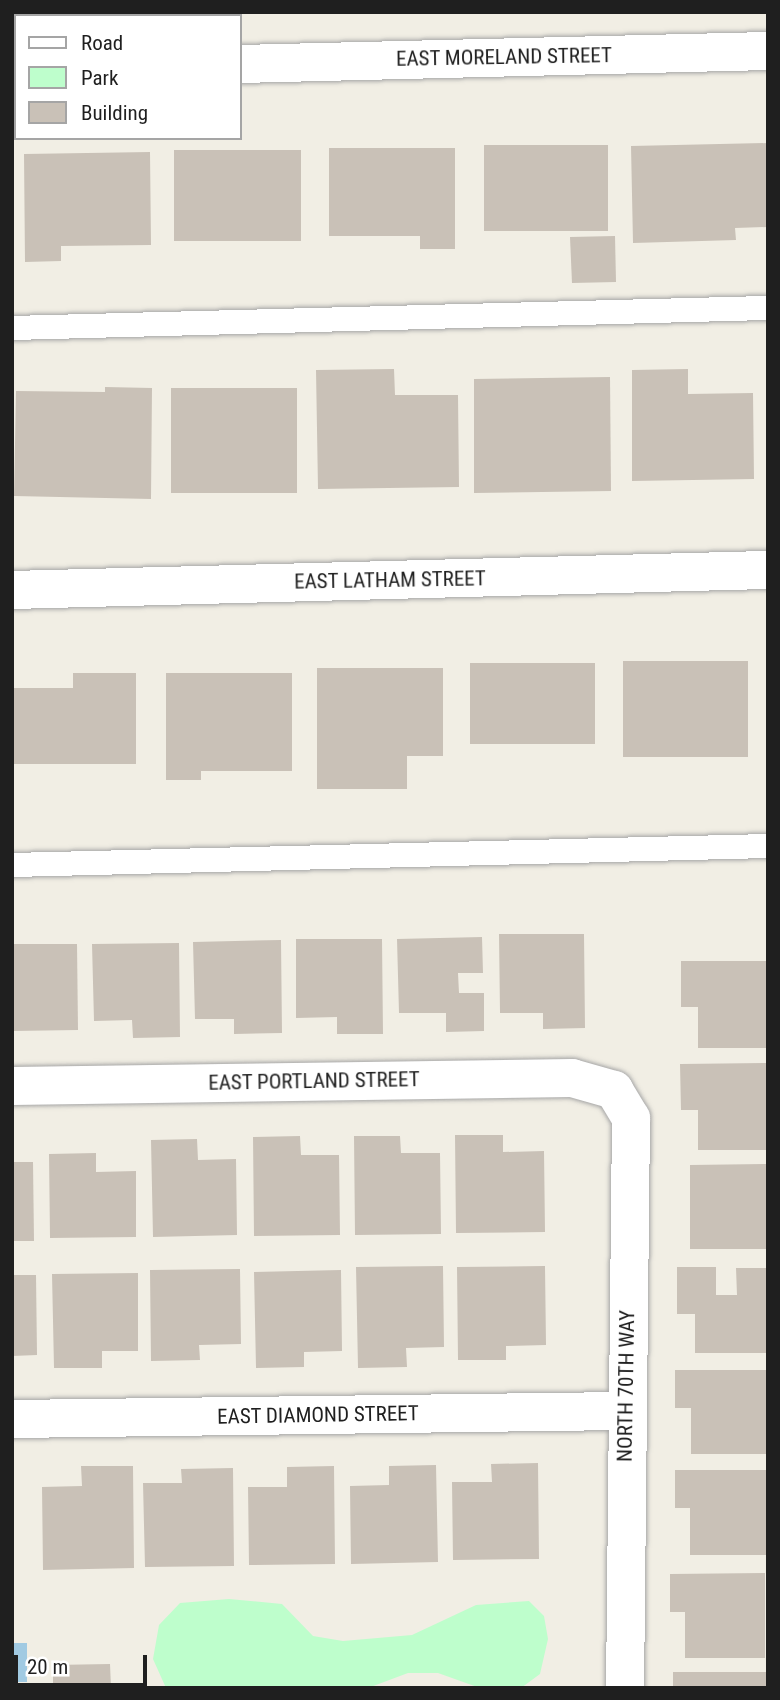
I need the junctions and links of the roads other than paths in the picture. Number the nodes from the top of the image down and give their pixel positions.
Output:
1 (768, 51) edge
2 (242, 64) edge
3 (768, 308) edge
4 (12, 328) edge
5 (768, 570) edge
6 (12, 590) edge
7 (768, 846) edge
8 (12, 865) edge
9 (12, 1086) edge
10 (614, 1090) joint
11 (624, 1411) junction
12 (12, 1419) edge
13 (625, 1688) edge

1 - 2 street, EAST MORELAND STREET
3 - 4 lane
5 - 6 street, EAST LATHAM STREET
7 - 8 lane
9 - 10 street, EAST PORTLAND STREET
10 - 11 street, NORTH 70TH WAY
11 - 12 street, EAST DIAMOND STREET
11 - 13 street, NORTH 70TH WAY

